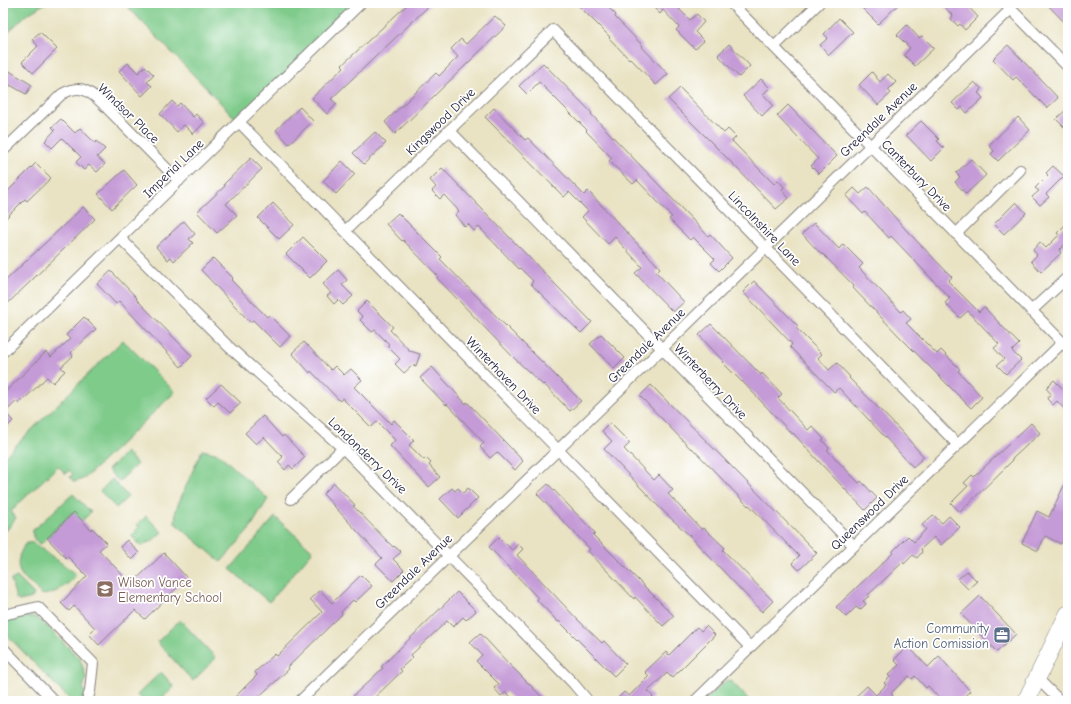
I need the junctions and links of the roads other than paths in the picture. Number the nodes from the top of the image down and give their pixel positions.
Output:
1 (361, 3) edge
2 (731, 3) edge
3 (819, 3) edge
4 (1008, 6) edge
5 (553, 30) joint
6 (774, 47) junction
7 (1068, 67) edge
8 (239, 122) junction
9 (449, 130) junction
10 (870, 145) junction
11 (3, 151) edge
12 (1020, 170) dead end
13 (179, 180) junction
14 (345, 231) junction
15 (956, 234) junction
16 (120, 238) junction
17 (766, 247) junction
18 (1068, 277) edge
19 (1031, 311) junction
20 (1065, 346) edge
21 (661, 349) junction
22 (3, 352) edge
23 (958, 444) junction
24 (343, 448) junction
25 (557, 449) junction
26 (291, 499) dead end
27 (854, 546) junction
28 (449, 555) junction
29 (1068, 614) edge
30 (3, 615) edge
31 (750, 647) junction
32 (3, 648) edge
33 (1037, 678) junction
34 (54, 701) edge
35 (86, 701) edge
36 (300, 701) edge
37 (588, 701) edge
38 (695, 701) edge
39 (1026, 701) edge
40 (1060, 701) edge

1 - 8 street, Imperial Lane
2 - 6 street, Canterbury Drive
3 - 6 street
4 - 7 street
4 - 10 street, Greendale Avenue
5 - 9 street, Kingswood Drive
5 - 17 street, Lincolnshire Lane
6 - 10 street, Canterbury Drive
8 - 13 street, Imperial Lane
8 - 14 street, Winterhaven Drive
9 - 14 street, Kingswood Drive
9 - 21 street, Winterberry Drive
10 - 15 street, Canterbury Drive
10 - 17 street, Greendale Avenue
11 - 13 street, Windsor Place
12 - 15 street
13 - 16 street, Imperial Lane
14 - 25 street, Winterhaven Drive
15 - 19 street, Canterbury Drive
16 - 22 street, Imperial Lane
16 - 24 street, Londonderry Drive
17 - 21 street, Greendale Avenue
17 - 23 street, Lincolnshire Lane
18 - 19 street
19 - 20 street, Canterbury Drive
20 - 23 street, Queenswood Drive
21 - 25 street, Greendale Avenue
21 - 27 street, Winterberry Drive
23 - 27 street, Queenswood Drive
24 - 26 street
24 - 28 street, Londonderry Drive
25 - 28 street, Greendale Avenue
25 - 31 street, Winterhaven Drive
27 - 31 street, Queenswood Drive
28 - 36 street, Greendale Avenue
28 - 37 street, Londonderry Drive
29 - 33 highway
30 - 35 street
31 - 38 street, Queenswood Drive
32 - 34 street
33 - 39 highway
33 - 40 street

